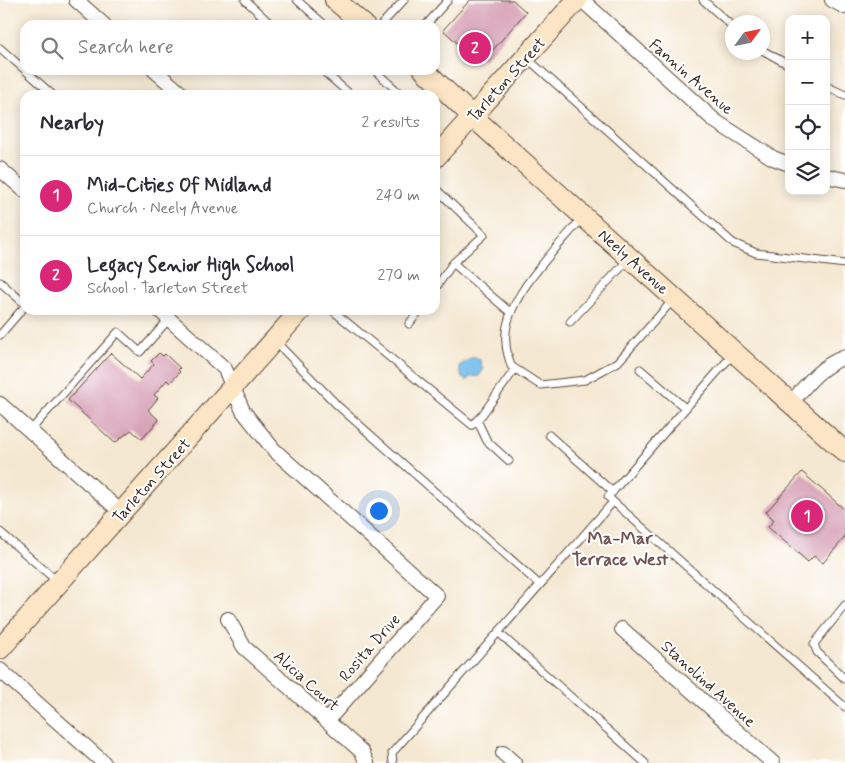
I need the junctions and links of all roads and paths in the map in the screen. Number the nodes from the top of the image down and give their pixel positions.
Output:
1 (76, 0) edge
2 (245, 0) edge
3 (297, 0) edge
4 (335, 0) edge
5 (356, 0) edge
6 (404, 0) edge
7 (448, 0) edge
8 (576, 0) edge
9 (582, 0) edge
10 (704, 0) edge
11 (832, 0) edge
12 (845, 7) edge
13 (98, 20) edge
14 (267, 20) edge
15 (319, 20) edge
16 (358, 20) edge
17 (377, 20) edge
18 (385, 20) edge
19 (430, 20) edge
20 (725, 20) edge
21 (0, 48) edge
22 (770, 54) edge
23 (526, 57) junction
24 (785, 63) edge
25 (20, 66) edge
26 (30, 75) edge
27 (160, 75) edge
28 (328, 75) edge
29 (380, 75) edge
30 (429, 75) edge
31 (830, 88) edge
32 (46, 90) edge
33 (176, 90) edge
34 (345, 90) edge
35 (396, 90) edge
36 (845, 95) edge
37 (472, 116) junction
38 (440, 152) edge
39 (785, 162) edge
40 (0, 169) edge
41 (830, 177) edge
42 (845, 180) edge
43 (20, 187) edge
44 (440, 193) edge
45 (584, 216) junction
46 (630, 257) junction
47 (453, 263) junction
48 (845, 264) edge
49 (0, 282) edge
50 (440, 282) edge
51 (675, 298) junction
52 (20, 300) edge
53 (20, 311) edge
54 (511, 313) junction
55 (164, 315) edge
56 (294, 315) edge
57 (338, 315) edge
58 (416, 315) edge
59 (570, 322) dead end
60 (409, 324) dead end
61 (0, 335) edge
62 (274, 340) junction
63 (734, 353) junction
64 (845, 357) edge
65 (515, 369) junction
66 (640, 369) dead end
67 (234, 386) junction
68 (791, 403) junction
69 (0, 404) edge
70 (686, 408) junction
71 (477, 420) junction
72 (30, 431) junction
73 (550, 435) dead end
74 (845, 452) edge
75 (509, 461) dead end
76 (613, 492) junction
77 (613, 502) junction
78 (122, 512) junction
79 (0, 532) edge
80 (59, 583) junction
81 (540, 586) junction
82 (845, 605) edge
83 (228, 619) dead end
84 (622, 629) dead end
85 (499, 633) junction
86 (0, 650) edge
87 (0, 670) edge
88 (845, 679) edge
89 (845, 707) edge
90 (327, 721) junction
91 (503, 754) dead end
92 (104, 763) edge
93 (367, 763) edge
94 (393, 763) edge
95 (514, 763) edge
96 (644, 763) edge
97 (773, 763) edge

1 - 13 street
2 - 14 lane
3 - 15 lane
4 - 16 street
5 - 17 street
6 - 18 lane
7 - 19 lane
8 - 23 street, Tarleton Street
9 - 39 street, Fannin Avenue
10 - 20 lane
11 - 12 street
21 - 25 lane
22 - 24 lane
23 - 37 street, Tarleton Street
23 - 48 lane
26 - 32 lane
27 - 33 street
28 - 34 lane
29 - 35 lane
30 - 37 street, Neely Avenue
31 - 36 lane
37 - 38 street, Tarleton Street
37 - 45 street, Neely Avenue
40 - 43 street
41 - 42 street
44 - 47 lane
45 - 46 street, Neely Avenue
45 - 54 lane
46 - 51 street, Neely Avenue
46 - 59 lane
47 - 50 lane
47 - 54 lane
49 - 52 lane
51 - 63 street, Neely Avenue
51 - 65 lane
53 - 61 lane
54 - 65 lane
55 - 67 street
55 - 72 lane
56 - 62 street, Tarleton Street
57 - 71 lane
58 - 60 lane
62 - 67 street, Tarleton Street
62 - 81 lane
63 - 68 street, Neely Avenue
63 - 70 lane
64 - 68 street
65 - 71 lane
66 - 70 lane
67 - 78 street, Tarleton Street
67 - 90 street, Rosita Drive
68 - 74 street, Neely Avenue
69 - 72 street
70 - 76 lane
71 - 75 lane
72 - 78 street
73 - 76 lane
76 - 77 lane
77 - 81 lane
77 - 89 lane
78 - 80 street, Tarleton Street
79 - 80 lane
80 - 86 street, Tarleton Street
81 - 85 lane
82 - 88 lane
83 - 90 street, Alicia Court
84 - 97 street, Stanolind Avenue
85 - 94 lane
85 - 96 lane
87 - 92 street
90 - 93 street, Alicia Court
91 - 95 street

